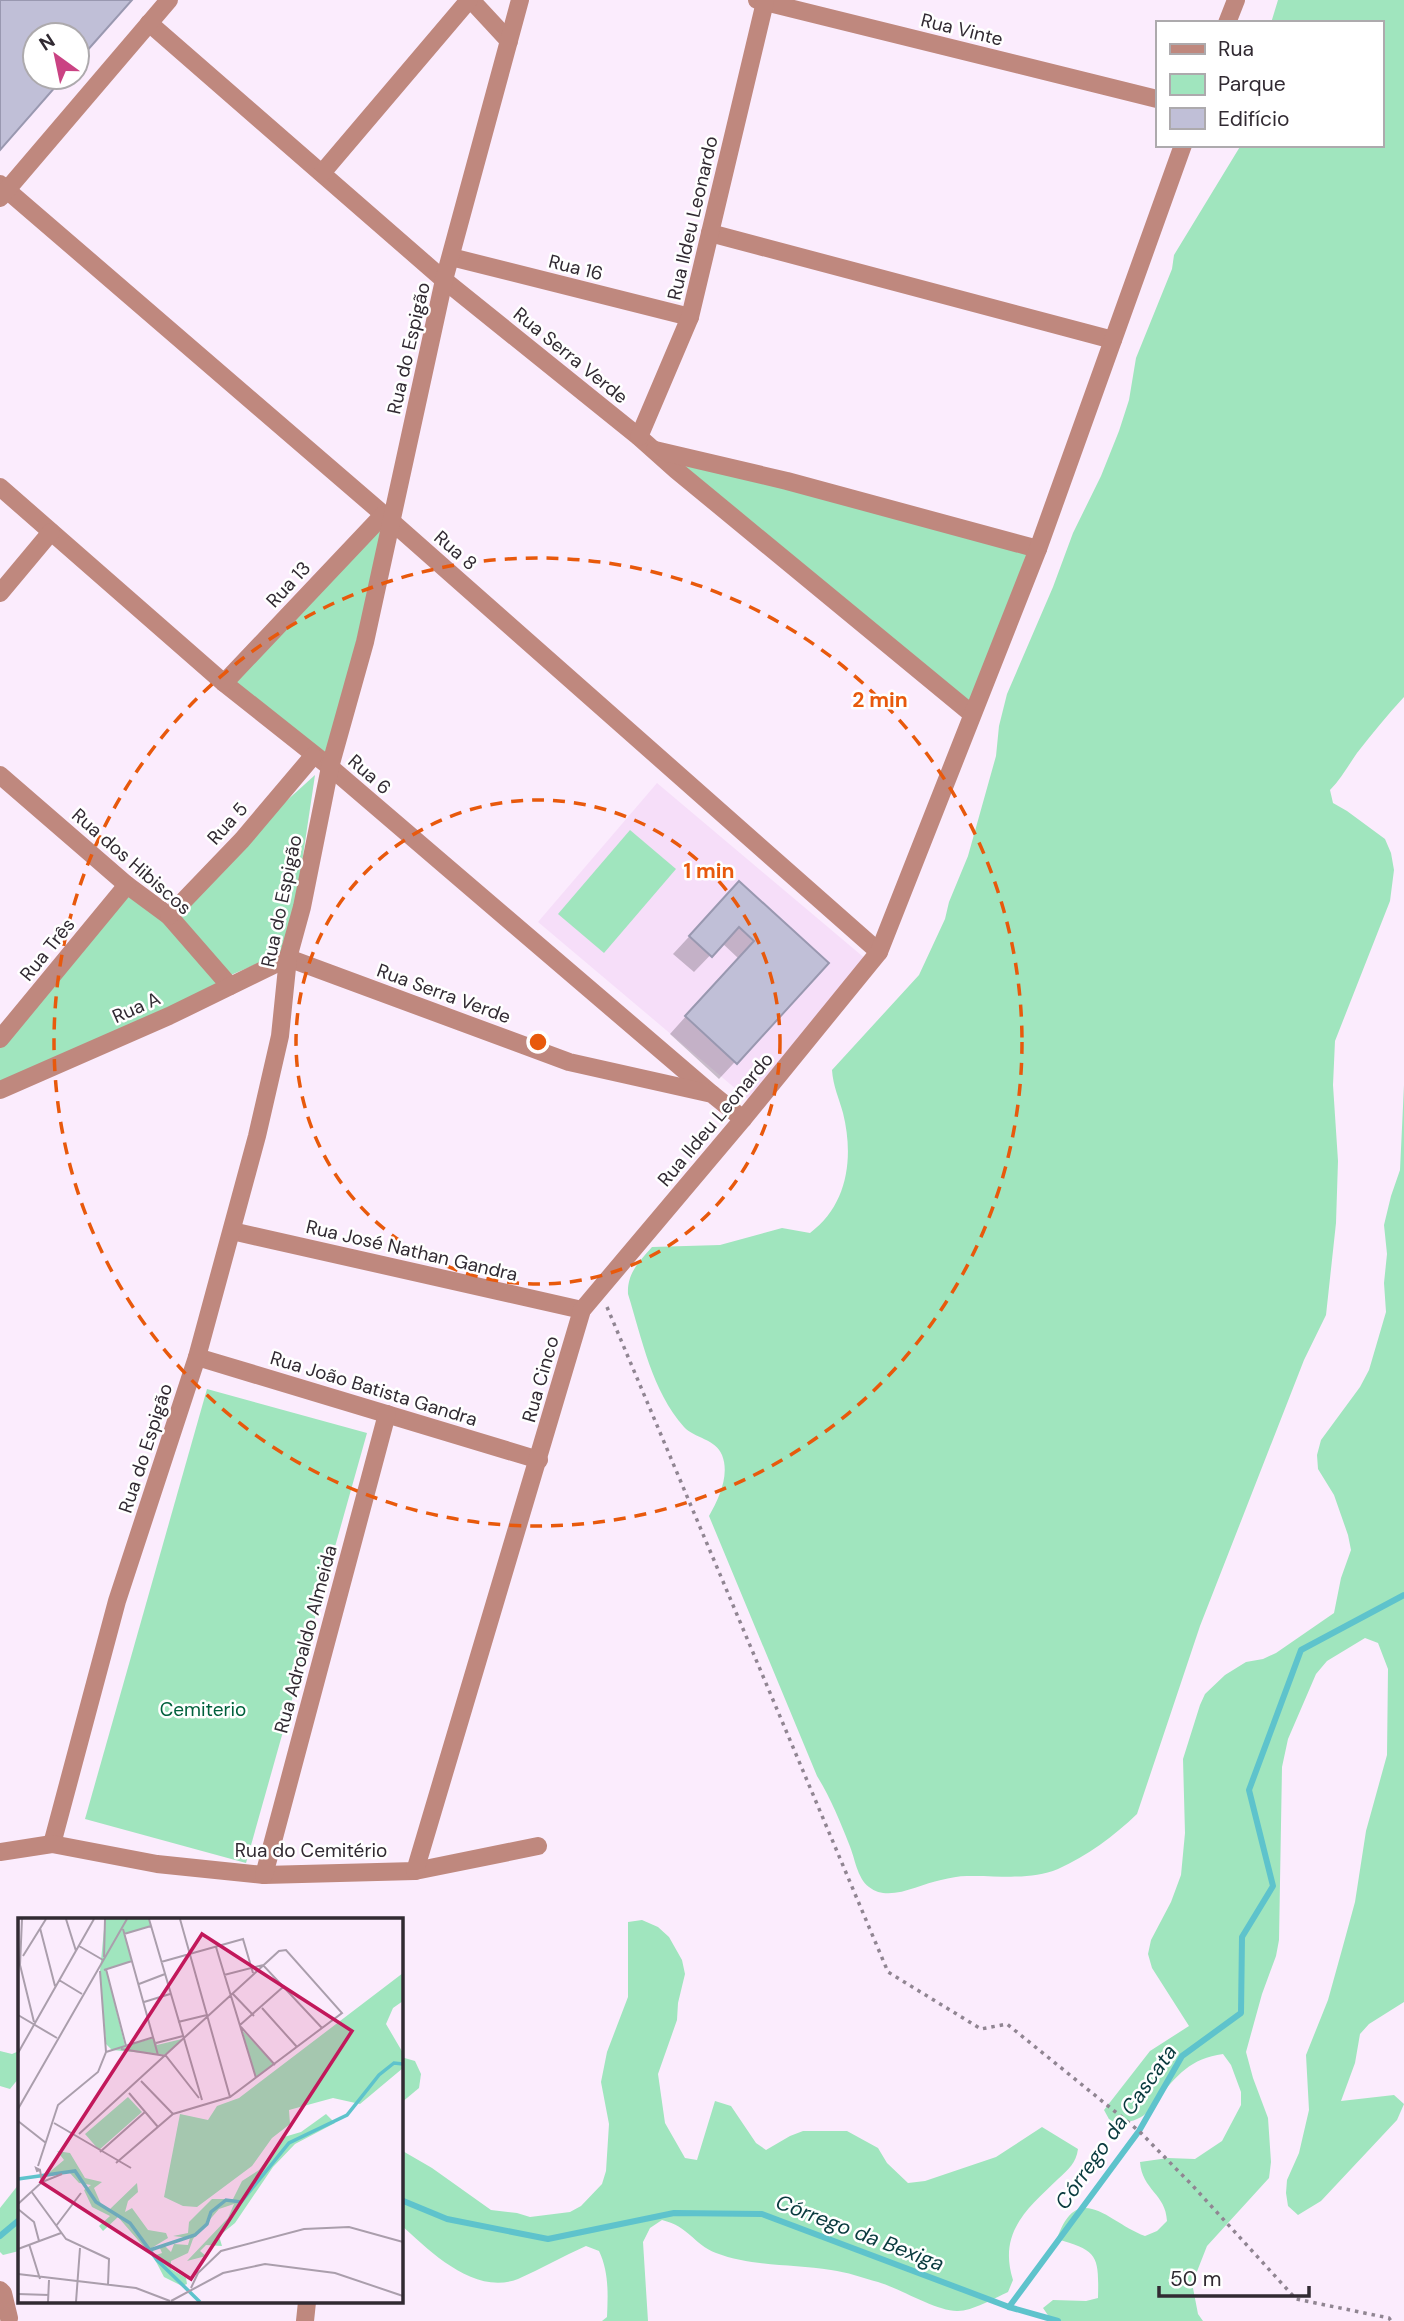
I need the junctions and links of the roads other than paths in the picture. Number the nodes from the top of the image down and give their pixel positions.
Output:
1 (169, 0) edge
2 (470, 0) edge
3 (520, 0) edge
4 (1236, 0) edge
5 (761, 1) edge
6 (1228, 21) edge
7 (149, 23) junction
8 (509, 41) junction
9 (1156, 99) edge
10 (1182, 147) edge
11 (322, 173) junction
12 (2, 191) edge
13 (710, 233) junction
14 (451, 257) junction
15 (444, 280) junction
16 (690, 317) junction
17 (1113, 340) junction
18 (639, 437) junction
19 (655, 450) junction
20 (0, 487) edge
21 (386, 517) junction
22 (51, 532) junction
23 (1038, 550) junction
24 (0, 593) edge
25 (224, 683) junction
26 (972, 714) junction
27 (313, 756) junction
28 (330, 767) junction
29 (0, 775) edge
30 (127, 885) junction
31 (169, 916) junction
32 (879, 953) junction
33 (288, 958) junction
34 (230, 986) junction
35 (0, 1039) edge
36 (0, 1090) edge
37 (712, 1094) junction
38 (743, 1119) junction
39 (232, 1231) junction
40 (582, 1310) junction
41 (197, 1357) junction
42 (387, 1414) junction
43 (539, 1460) junction
44 (52, 1844) junction
45 (538, 1846) dead end
46 (0, 1852) edge
47 (415, 1871) junction
48 (264, 1875) junction
49 (0, 2290) edge
50 (19, 2304) edge
51 (9, 2320) edge

1 - 7 street
2 - 8 street
2 - 11 street
3 - 8 street, Rua do Espigão
4 - 6 street
5 - 9 street, Rua Vinte
5 - 13 street, Rua Ildeu Leonardo
7 - 11 street, Rua Serra Verde
7 - 12 street
8 - 14 street, Rua do Espigão
10 - 17 street, Rua Ildeu Leonardo
11 - 15 street, Rua Serra Verde
12 - 21 street, Rua 8
13 - 16 street, Rua Ildeu Leonardo
13 - 17 street
14 - 15 street, Rua do Espigão
14 - 16 street, Rua 16
15 - 18 street, Rua Serra Verde
15 - 21 street, Rua do Espigão
16 - 18 street, Rua Ildeu Leonardo
17 - 23 street, Rua Ildeu Leonardo
18 - 19 street, Rua Serra Verde
19 - 23 street
19 - 26 street, Rua Serra Verde
20 - 22 street, Rua 6
21 - 25 street, Rua 13
21 - 28 street, Rua do Espigão
21 - 32 street, Rua 8
22 - 24 street
22 - 25 street, Rua 6
23 - 26 street, Rua Ildeu Leonardo
25 - 27 street, Rua 6
26 - 32 street, Rua Ildeu Leonardo
27 - 28 street, Rua 6
27 - 31 street, Rua 5
28 - 33 street, Rua do Espigão
28 - 37 street, Rua 6
29 - 30 street, Rua dos Hibiscos
30 - 31 street, Rua dos Hibiscos
30 - 35 street, Rua Três
31 - 34 street, Rua dos Hibiscos
32 - 38 street, Rua Ildeu Leonardo
33 - 34 street, Rua A
33 - 37 street, Rua Serra Verde
33 - 39 street, Rua do Espigão
34 - 36 street, Rua A
37 - 38 street, Rua Serra Verde
38 - 40 street, Rua Ildeu Leonardo
39 - 40 street, Rua José Nathan Gandra
39 - 41 street, Rua do Espigão
40 - 43 street, Rua Cinco
41 - 42 street, Rua João Batista Gandra
41 - 44 street, Rua do Espigão
42 - 43 street, Rua João Batista Gandra
42 - 48 street, Rua Adroaldo Almeida
43 - 47 street, Rua Cinco
44 - 46 street, Rua do Cemitério
44 - 48 street, Rua do Cemitério
45 - 47 street, Rua do Cemitério
47 - 48 street, Rua do Cemitério
49 - 51 street
50 - 51 street

